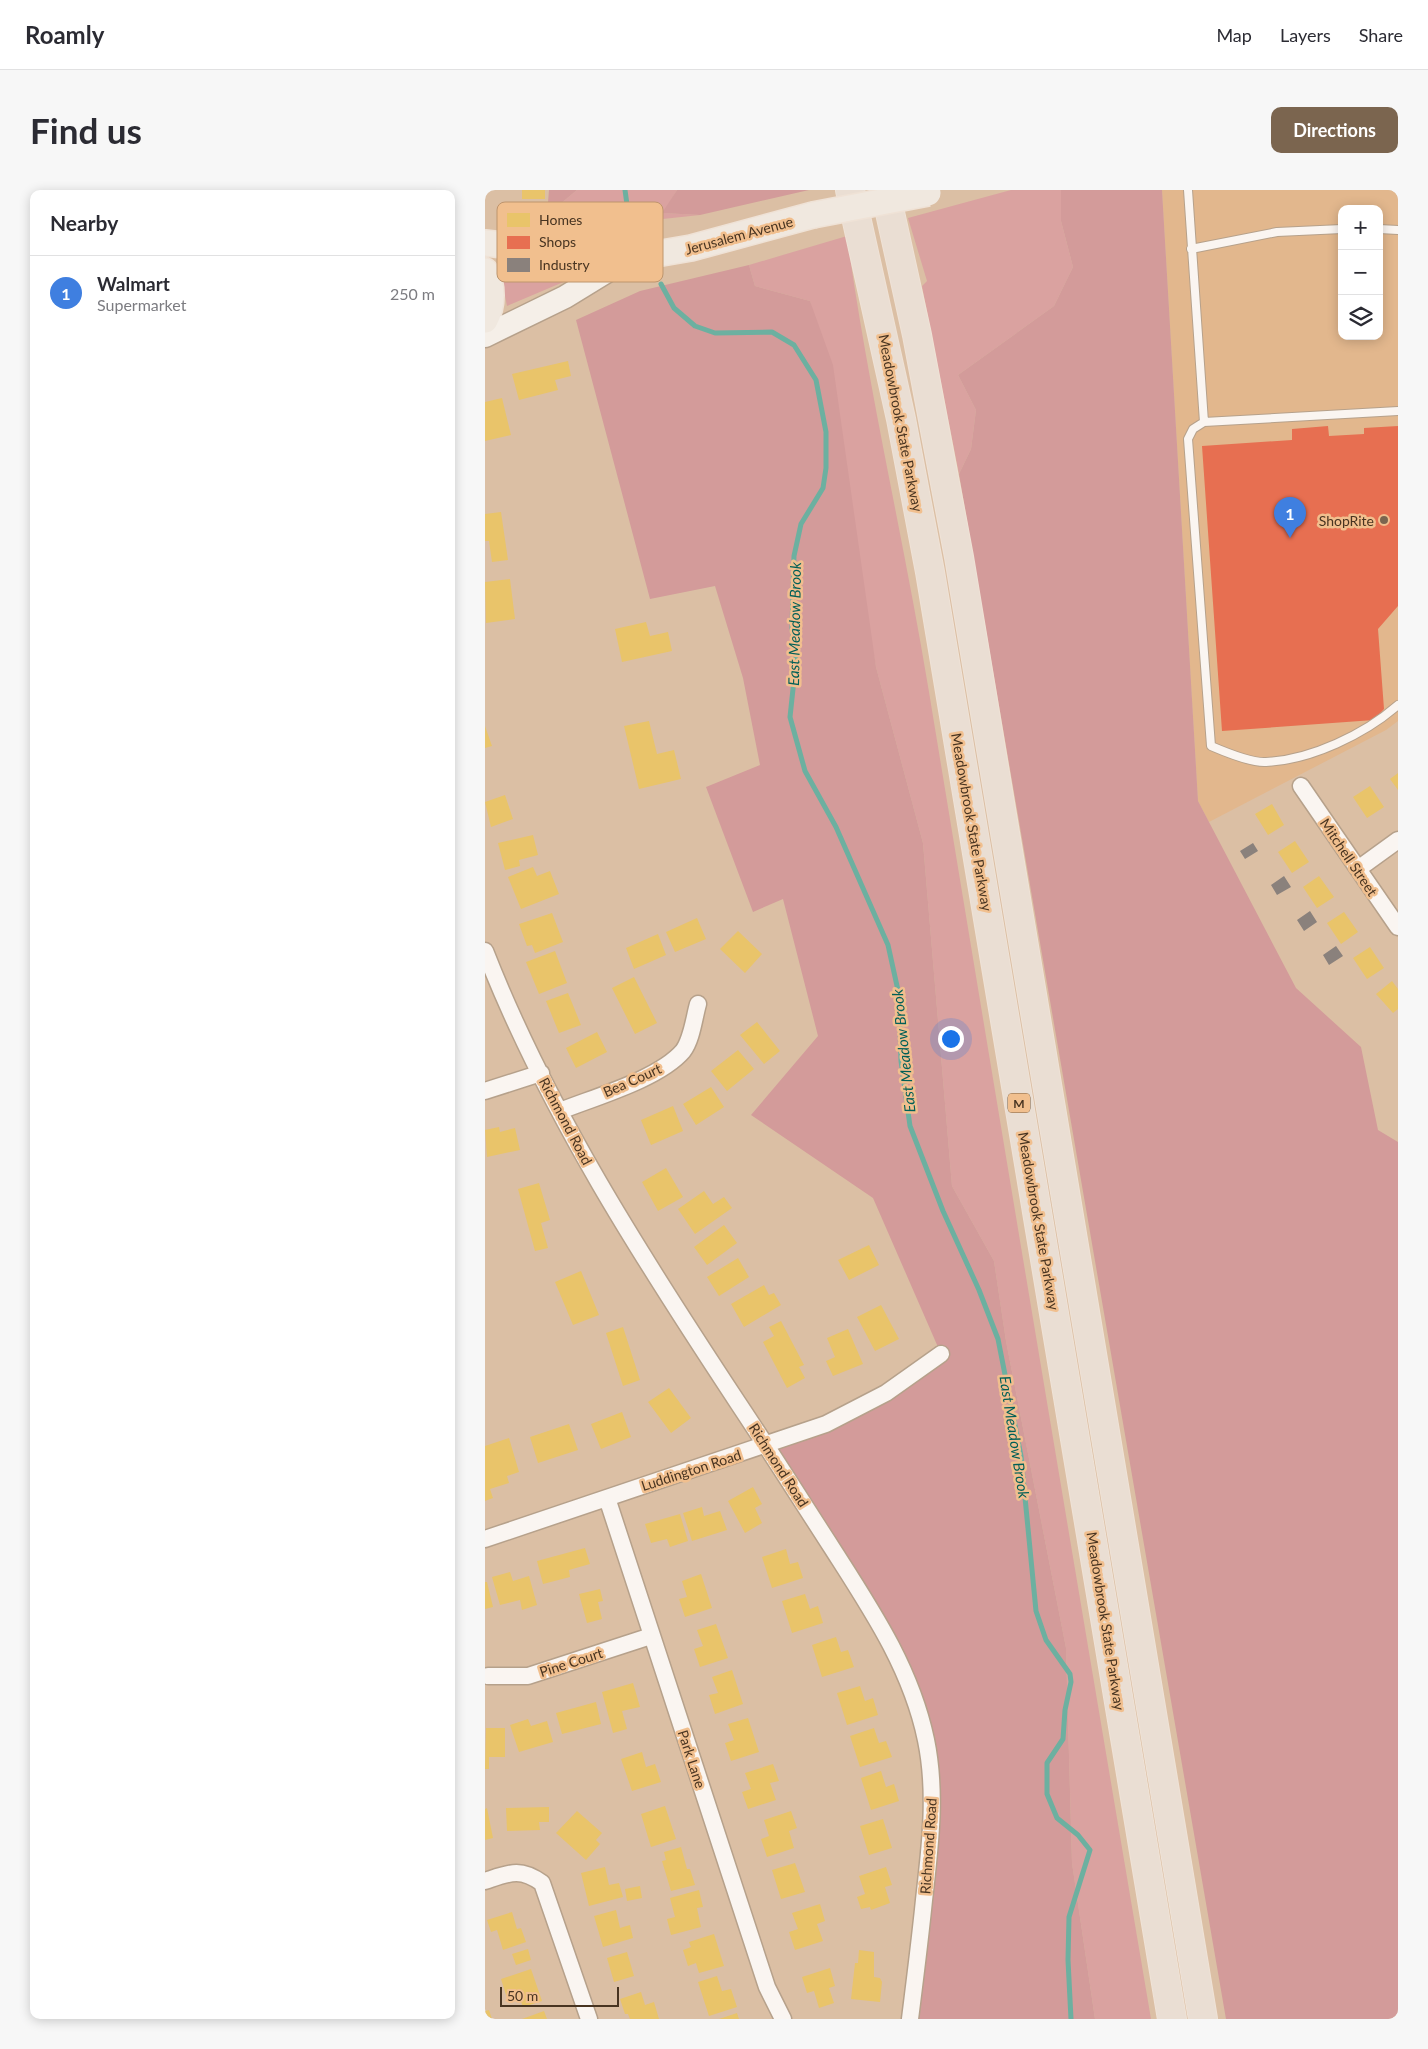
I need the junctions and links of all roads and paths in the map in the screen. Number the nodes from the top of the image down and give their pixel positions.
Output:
1 (850, 190) edge
2 (885, 190) edge
3 (1188, 190) edge
4 (933, 191) edge
5 (813, 215) junction
6 (1338, 229) edge
7 (1383, 229) edge
8 (1398, 230) edge
9 (1191, 249) junction
10 (663, 253) edge
11 (485, 270) edge
12 (589, 282) edge
13 (485, 320) edge
14 (485, 336) edge
15 (1398, 411) edge
16 (1203, 422) junction
17 (1398, 705) edge
18 (1301, 786) dead end
19 (1398, 840) edge
20 (1358, 869) junction
21 (1398, 926) edge
22 (485, 951) edge
23 (698, 1004) dead end
24 (541, 1073) junction
25 (485, 1091) edge
26 (560, 1110) junction
27 (941, 1354) dead end
28 (766, 1445) junction
29 (607, 1498) junction
30 (485, 1539) edge
31 (651, 1636) junction
32 (488, 1676) dead end
33 (485, 1881) edge
34 (589, 2019) edge
35 (783, 2019) edge
36 (910, 2019) edge
37 (1172, 2019) edge
38 (1203, 2019) edge

1 - 37 highway, Meadowbrook State Parkway / M
2 - 5 main road, Jerusalem Avenue, bridge
2 - 38 highway, M
3 - 9 lane
4 - 5 main road, Jerusalem Avenue, bridge
5 - 10 main road, Jerusalem Avenue
6 - 9 lane
7 - 8 lane
9 - 16 lane
11 - 13 main road
12 - 14 main road
15 - 16 lane
16 - 17 lane
18 - 20 street, Mitchell Street
19 - 20 street
20 - 21 street, Mitchell Street
22 - 24 street, Richmond Road
23 - 26 street, Bea Court
24 - 25 street
24 - 26 street, Richmond Road
26 - 28 street, Richmond Road
27 - 28 street, Luddington Road
28 - 29 street, Luddington Road
28 - 36 street, Richmond Road
29 - 30 street, Luddington Road
29 - 31 street, Park Lane
31 - 32 street, Pine Court
31 - 35 street, Park Lane
33 - 34 street

